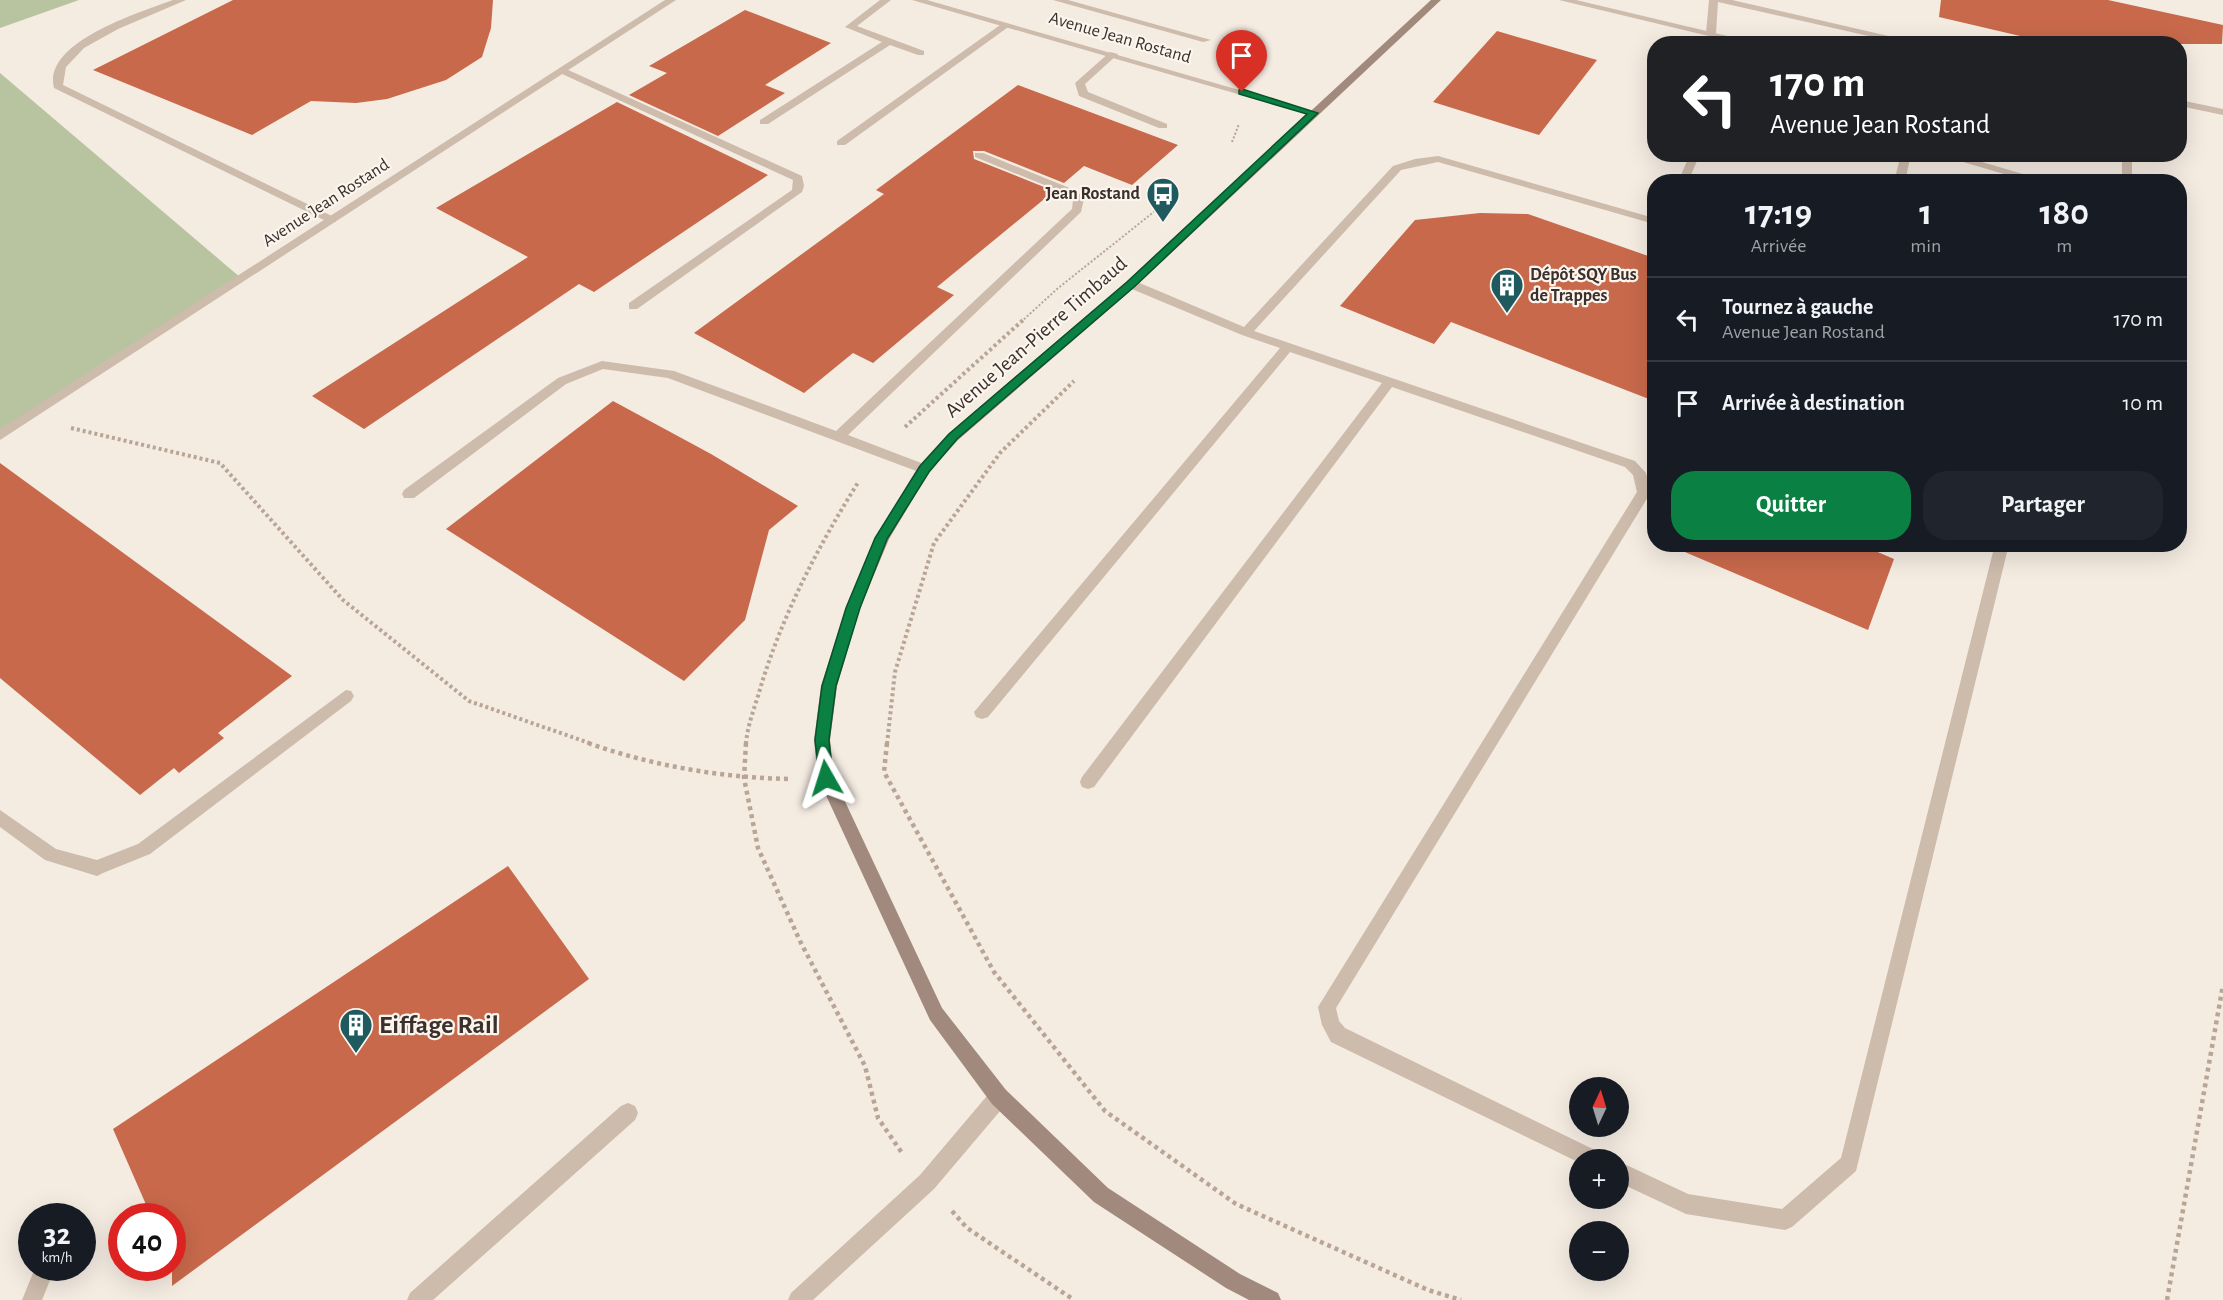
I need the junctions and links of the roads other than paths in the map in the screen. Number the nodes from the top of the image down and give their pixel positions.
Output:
1 (181, 0) edge
2 (671, 0) edge
3 (886, 0) edge
4 (917, 0) edge
5 (1058, 0) edge
6 (1436, 0) edge
7 (1564, 0) edge
8 (1714, 0) edge
9 (1720, 0) edge
10 (1783, 0) edge
11 (1585, 2) edge
12 (1777, 11) junction
13 (1006, 25) junction
14 (1711, 33) junction
15 (1721, 36) edge
16 (1885, 36) edge
17 (1206, 40) dead end
18 (887, 43) junction
19 (921, 53) dead end
20 (1113, 54) junction
21 (563, 71) junction
22 (2187, 104) edge
23 (2223, 112) edge
24 (1314, 113) junction
25 (764, 122) dead end
26 (1163, 126) dead end
27 (841, 142) dead end
28 (979, 155) dead end
29 (1971, 162) edge
30 (2015, 174) edge
31 (1647, 219) edge
32 (332, 220) junction
33 (1131, 284) junction
34 (633, 306) dead end
35 (1246, 332) junction
36 (1288, 346) junction
37 (1390, 381) junction
38 (0, 435) edge
39 (838, 437) junction
40 (924, 469) junction
41 (409, 494) dead end
42 (2000, 552) edge
43 (346, 696) dead end
44 (982, 712) dead end
45 (1088, 782) dead end
46 (0, 817) edge
47 (999, 1097) junction
48 (628, 1113) dead end
49 (1571, 1149) edge
50 (1629, 1176) edge
51 (40, 1281) edge
52 (32, 1300) edge
53 (417, 1300) edge
54 (798, 1300) edge
55 (1270, 1300) edge

1 - 32 street
2 - 21 street, Avenue Jean Rostand
3 - 18 street
4 - 13 street, Avenue Jean Rostand
5 - 17 street
6 - 24 street, Avenue Jean-Pierre Timbaud
7 - 11 street
8 - 14 street
9 - 12 street
10 - 12 street
11 - 14 street
12 - 16 street
13 - 20 street, Avenue Jean Rostand
13 - 27 street
14 - 15 street
18 - 19 street
18 - 25 street
20 - 24 street, Avenue Jean Rostand
20 - 26 street
21 - 32 street, Avenue Jean Rostand
21 - 34 street
22 - 23 street
24 - 33 street, Avenue Jean-Pierre Timbaud
28 - 39 street
29 - 30 street
31 - 35 street
32 - 38 street, Avenue Jean Rostand
33 - 35 street
33 - 40 street, Avenue Jean-Pierre Timbaud
35 - 36 street
36 - 37 street
36 - 44 street
37 - 45 street
37 - 49 street
39 - 40 street
39 - 41 street
40 - 47 street, Avenue Jean-Pierre Timbaud
42 - 50 street
43 - 46 street
47 - 54 street
47 - 55 street, Avenue Jean-Pierre Timbaud
48 - 53 street
51 - 52 street

